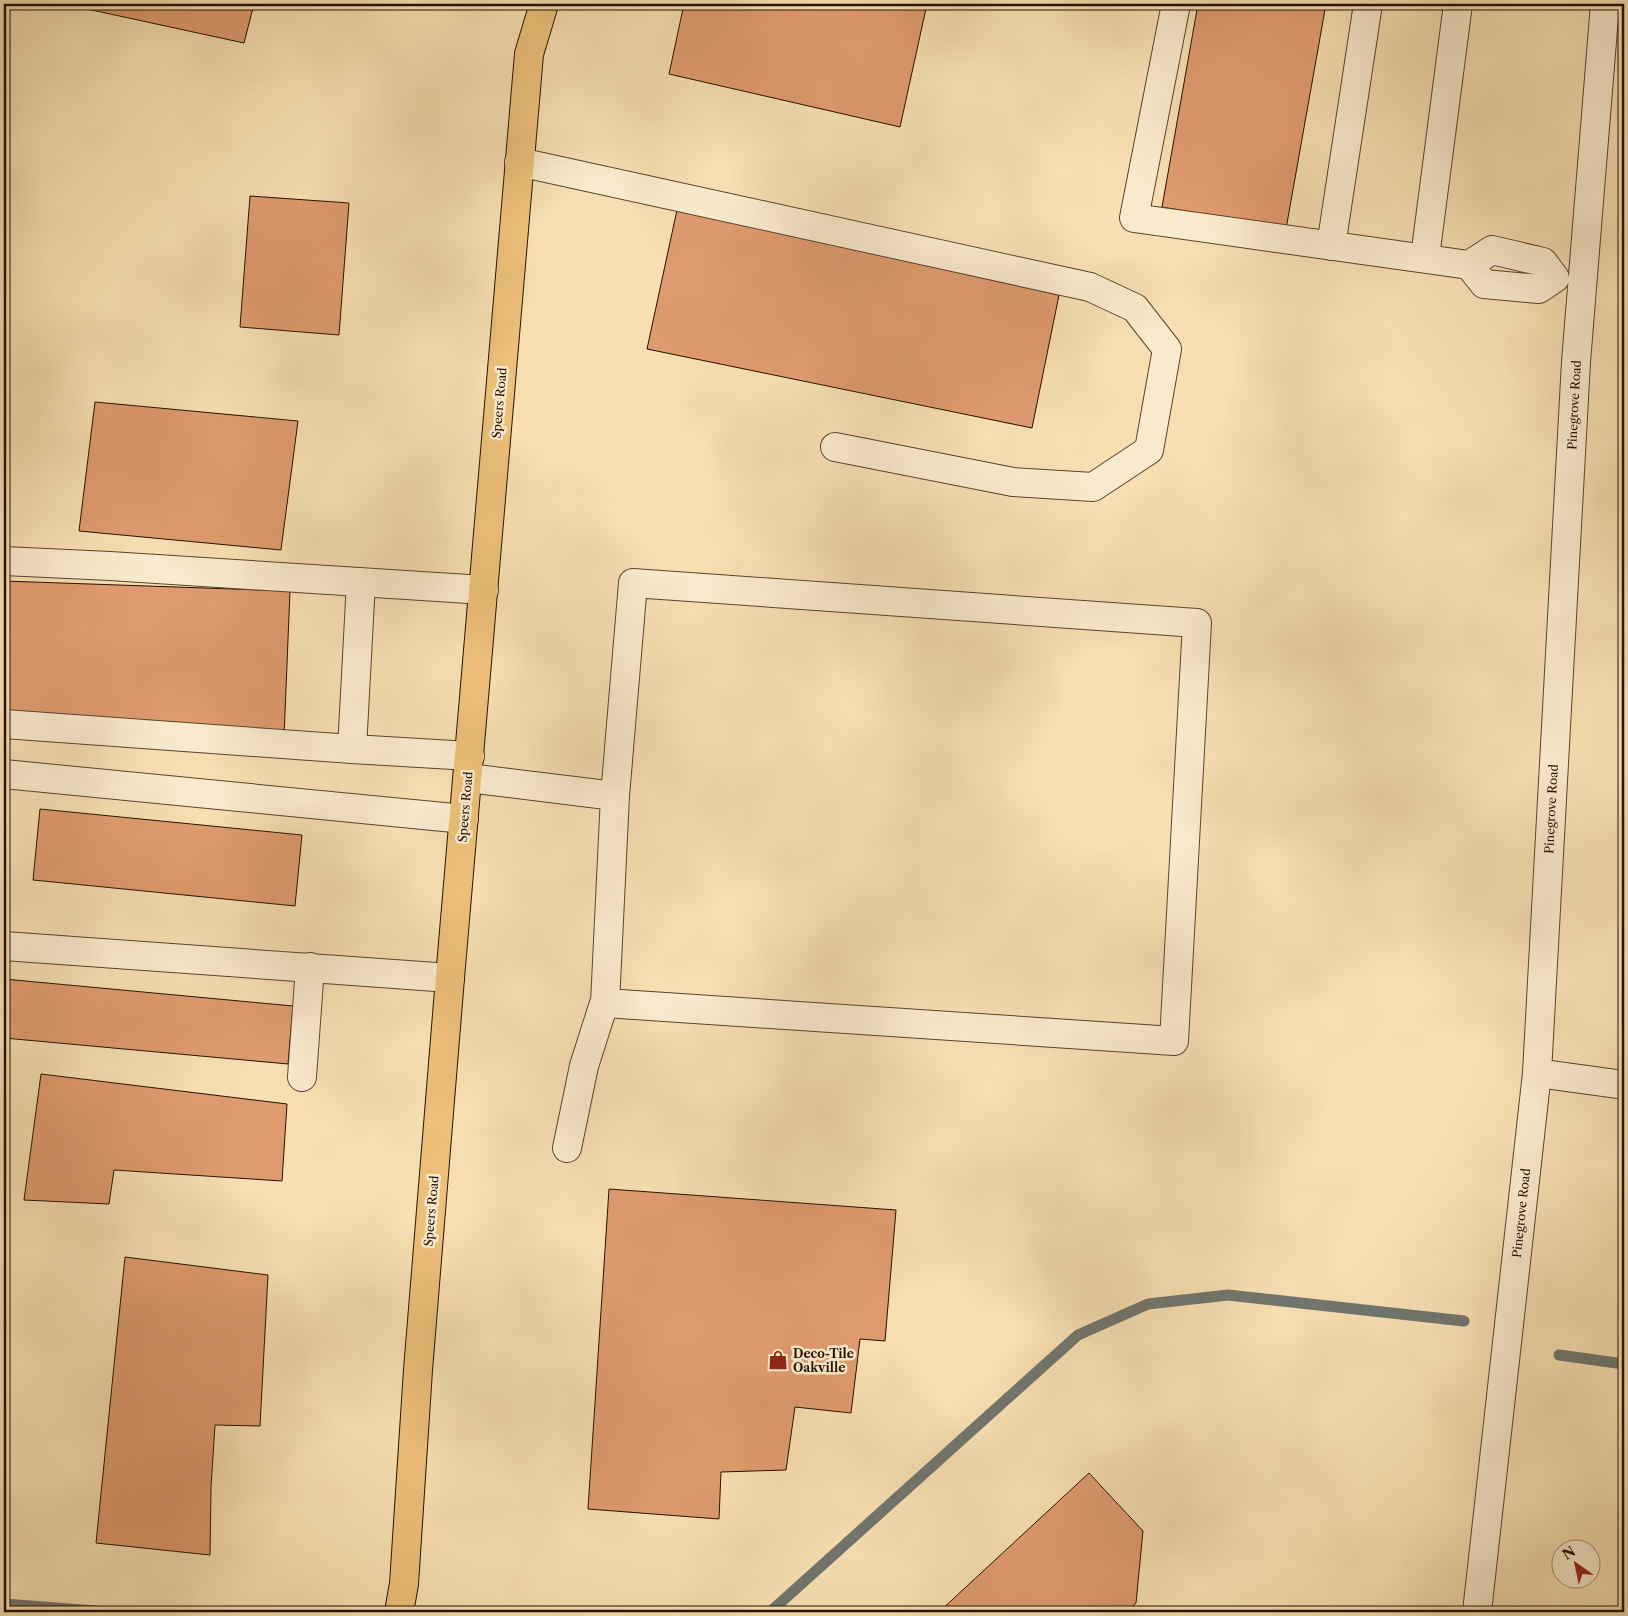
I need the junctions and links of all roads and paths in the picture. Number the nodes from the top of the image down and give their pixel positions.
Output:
1 (544, 4) edge
2 (1176, 4) edge
3 (1368, 4) edge
4 (1458, 4) edge
5 (1605, 4) edge
6 (520, 162) junction
7 (1331, 246) junction
8 (1425, 257) junction
9 (1583, 282) junction
10 (835, 447) dead end
11 (4, 561) edge
12 (361, 582) junction
13 (484, 590) junction
14 (4, 724) edge
15 (352, 748) junction
16 (469, 767) junction
17 (4, 774) edge
18 (615, 796) junction
19 (464, 819) junction
20 (4, 946) edge
21 (310, 968) junction
22 (450, 978) junction
23 (605, 1000) junction
24 (1536, 1073) junction
25 (302, 1077) dead end
26 (1624, 1085) edge
27 (568, 1148) dead end
28 (399, 1612) edge
29 (1477, 1612) edge

1 - 6 main road, Speers Road
2 - 7 street
3 - 7 street
4 - 8 street
5 - 9 street, Pinegrove Road
6 - 10 street
6 - 13 main road, Speers Road
7 - 8 street
8 - 9 street
9 - 24 street, Pinegrove Road
11 - 12 street
12 - 13 street
12 - 15 street
13 - 16 main road, Speers Road
14 - 15 street
15 - 16 street
16 - 18 street
16 - 19 main road, Speers Road
17 - 19 street
18 - 23 street
18 - 23 street
19 - 22 main road, Speers Road
20 - 21 street
21 - 22 street
21 - 25 street
22 - 28 main road, Speers Road
23 - 27 street
24 - 26 street
24 - 29 street, Pinegrove Road

